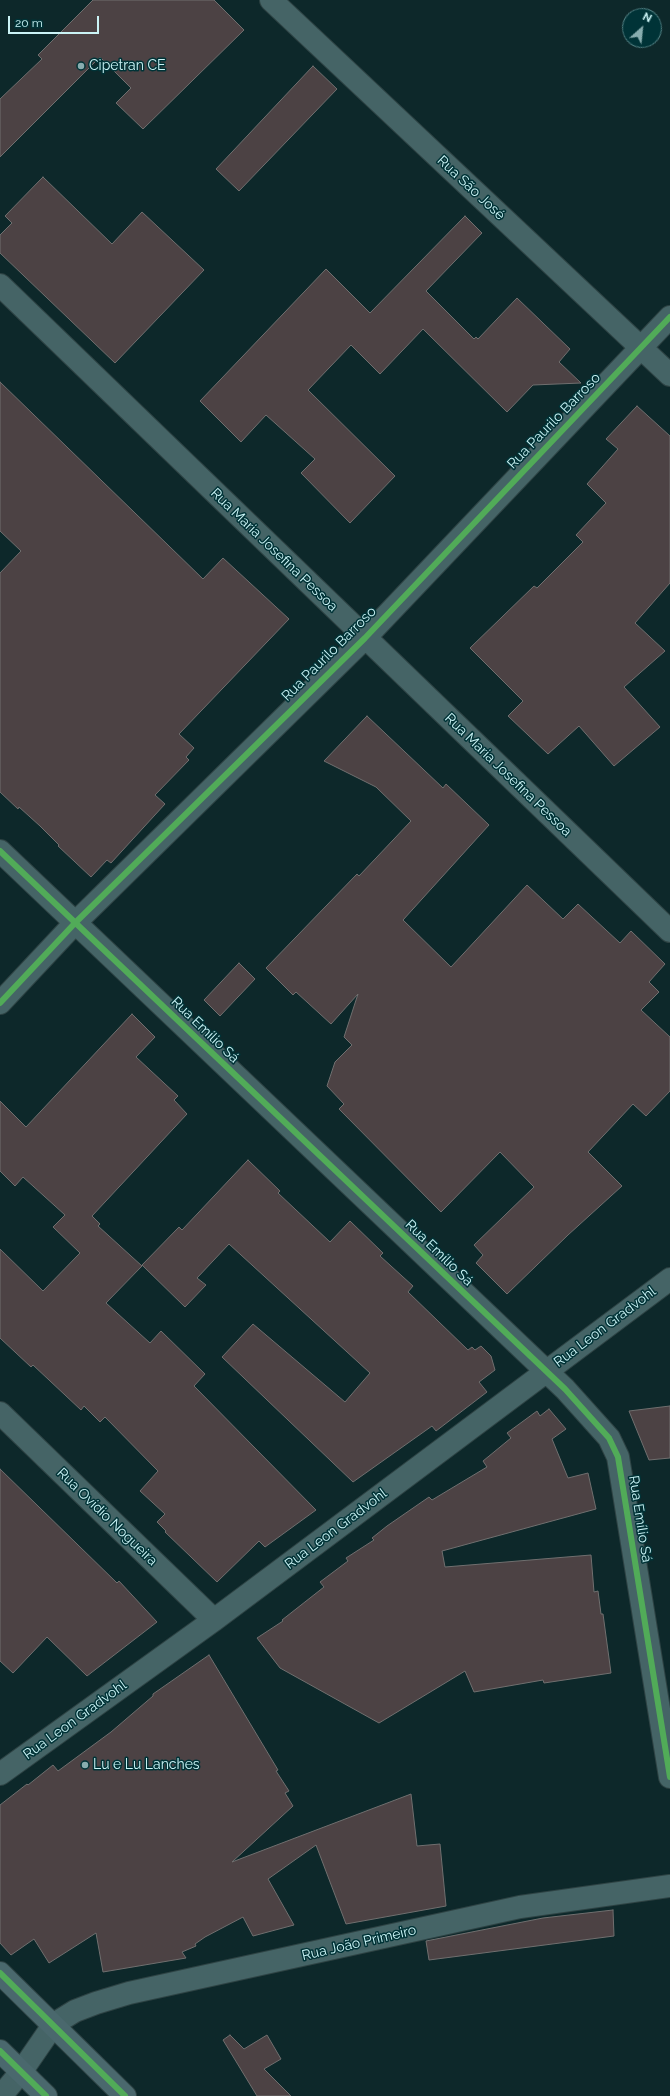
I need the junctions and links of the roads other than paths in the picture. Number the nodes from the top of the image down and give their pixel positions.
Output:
1 (271, 0) edge
2 (0, 285) edge
3 (670, 317) edge
4 (640, 347) junction
5 (670, 376) edge
6 (365, 638) junction
7 (0, 851) edge
8 (75, 923) junction
9 (670, 931) edge
10 (0, 1003) edge
11 (670, 1280) edge
12 (546, 1372) junction
13 (0, 1413) edge
14 (214, 1620) junction
15 (0, 1774) edge
16 (670, 1777) edge
17 (670, 1886) edge
18 (0, 1973) edge
19 (54, 2024) junction
20 (0, 2051) edge
21 (21, 2072) junction
22 (1, 2096) edge
23 (46, 2096) edge
24 (125, 2096) edge

1 - 4 street, Rua São José
2 - 6 street, Rua Maria Josefina Pessoa
3 - 4 street, Rua Paurilo Barroso
4 - 5 street, Rua São José
4 - 6 street, Rua Paurilo Barroso
6 - 8 street, Rua Paurilo Barroso
6 - 9 street, Rua Maria Josefina Pessoa
7 - 8 street, Rua Emílio Sá
8 - 10 street, Rua Paurilo Barroso
8 - 12 street, Rua Emílio Sá
11 - 12 street, Rua Leon Gradvohl
12 - 14 street, Rua Leon Gradvohl
12 - 16 street, Rua Emílio Sá
13 - 14 street, Rua Ovídio Nogueira
14 - 15 street, Rua Leon Gradvohl
17 - 19 street, Rua João Primeiro
18 - 19 main road
19 - 21 street
19 - 24 main road
20 - 21 main road
21 - 22 street
21 - 23 main road

